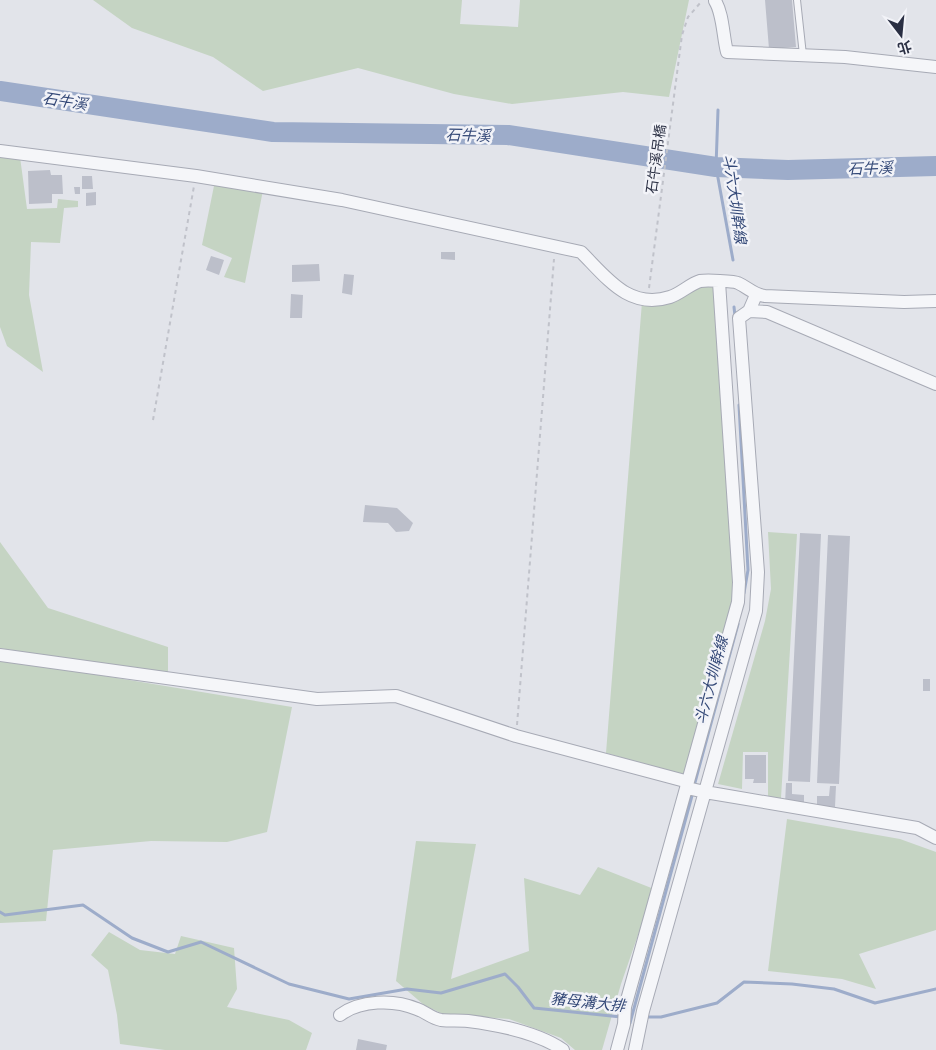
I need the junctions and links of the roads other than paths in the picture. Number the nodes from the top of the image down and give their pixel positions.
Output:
1 (797, 0) edge
2 (715, 1) edge
3 (803, 54) junction
4 (936, 67) edge
5 (0, 151) edge
6 (719, 282) junction
7 (754, 293) junction
8 (936, 301) edge
9 (749, 311) junction
10 (936, 384) edge
11 (0, 655) edge
12 (687, 788) junction
13 (705, 792) junction
14 (936, 838) edge
15 (340, 1015) dead end
16 (563, 1050) edge
17 (617, 1050) edge
18 (636, 1050) edge

1 - 3 lane
2 - 3 street
3 - 4 street
5 - 6 street
6 - 7 street
6 - 12 street
7 - 8 street
7 - 9 street
9 - 10 street
9 - 13 street
11 - 12 street
12 - 13 street
12 - 17 street
13 - 14 street
13 - 18 street
15 - 16 street

